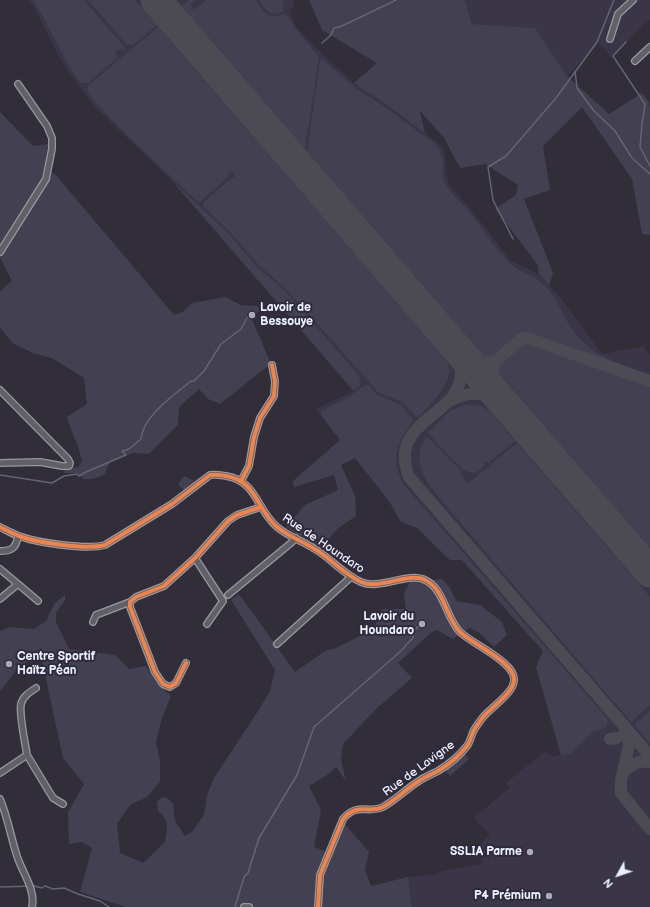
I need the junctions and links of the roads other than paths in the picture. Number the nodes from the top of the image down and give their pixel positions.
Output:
1 (633, 0) edge
2 (610, 39) dead end
3 (650, 47) edge
4 (635, 61) dead end
5 (18, 84) dead end
6 (0, 252) edge
7 (272, 365) dead end
8 (0, 390) edge
9 (0, 463) edge
10 (241, 481) junction
11 (261, 507) junction
12 (0, 527) edge
13 (18, 536) junction
14 (296, 538) junction
15 (0, 551) edge
16 (195, 558) junction
17 (0, 569) edge
18 (351, 577) junction
19 (18, 584) junction
20 (228, 595) dead end
21 (0, 599) edge
22 (38, 601) dead end
23 (130, 602) junction
24 (93, 622) dead end
25 (206, 624) dead end
26 (277, 644) dead end
27 (186, 663) dead end
28 (514, 675) joint
29 (36, 688) dead end
30 (27, 755) junction
31 (0, 773) edge
32 (0, 799) edge
33 (63, 804) dead end
34 (32, 907) edge
35 (244, 907) edge
36 (249, 907) edge
37 (318, 907) edge

1 - 2 street
3 - 4 street
5 - 6 street
7 - 10 street
8 - 9 street
10 - 11 street, Rue de Houndaro
10 - 13 street
11 - 14 street, Rue de Houndaro
11 - 16 street
12 - 13 street
13 - 15 street
14 - 18 street, Rue de Houndaro
14 - 20 street
16 - 23 street
16 - 25 street
17 - 19 street
18 - 26 street
18 - 28 street, Rue de Houndaro
19 - 21 street
19 - 22 street
23 - 24 street
23 - 27 street
28 - 37 street, Rue de Lavigne
29 - 30 street
30 - 31 street
30 - 33 street
32 - 34 street
35 - 36 street

